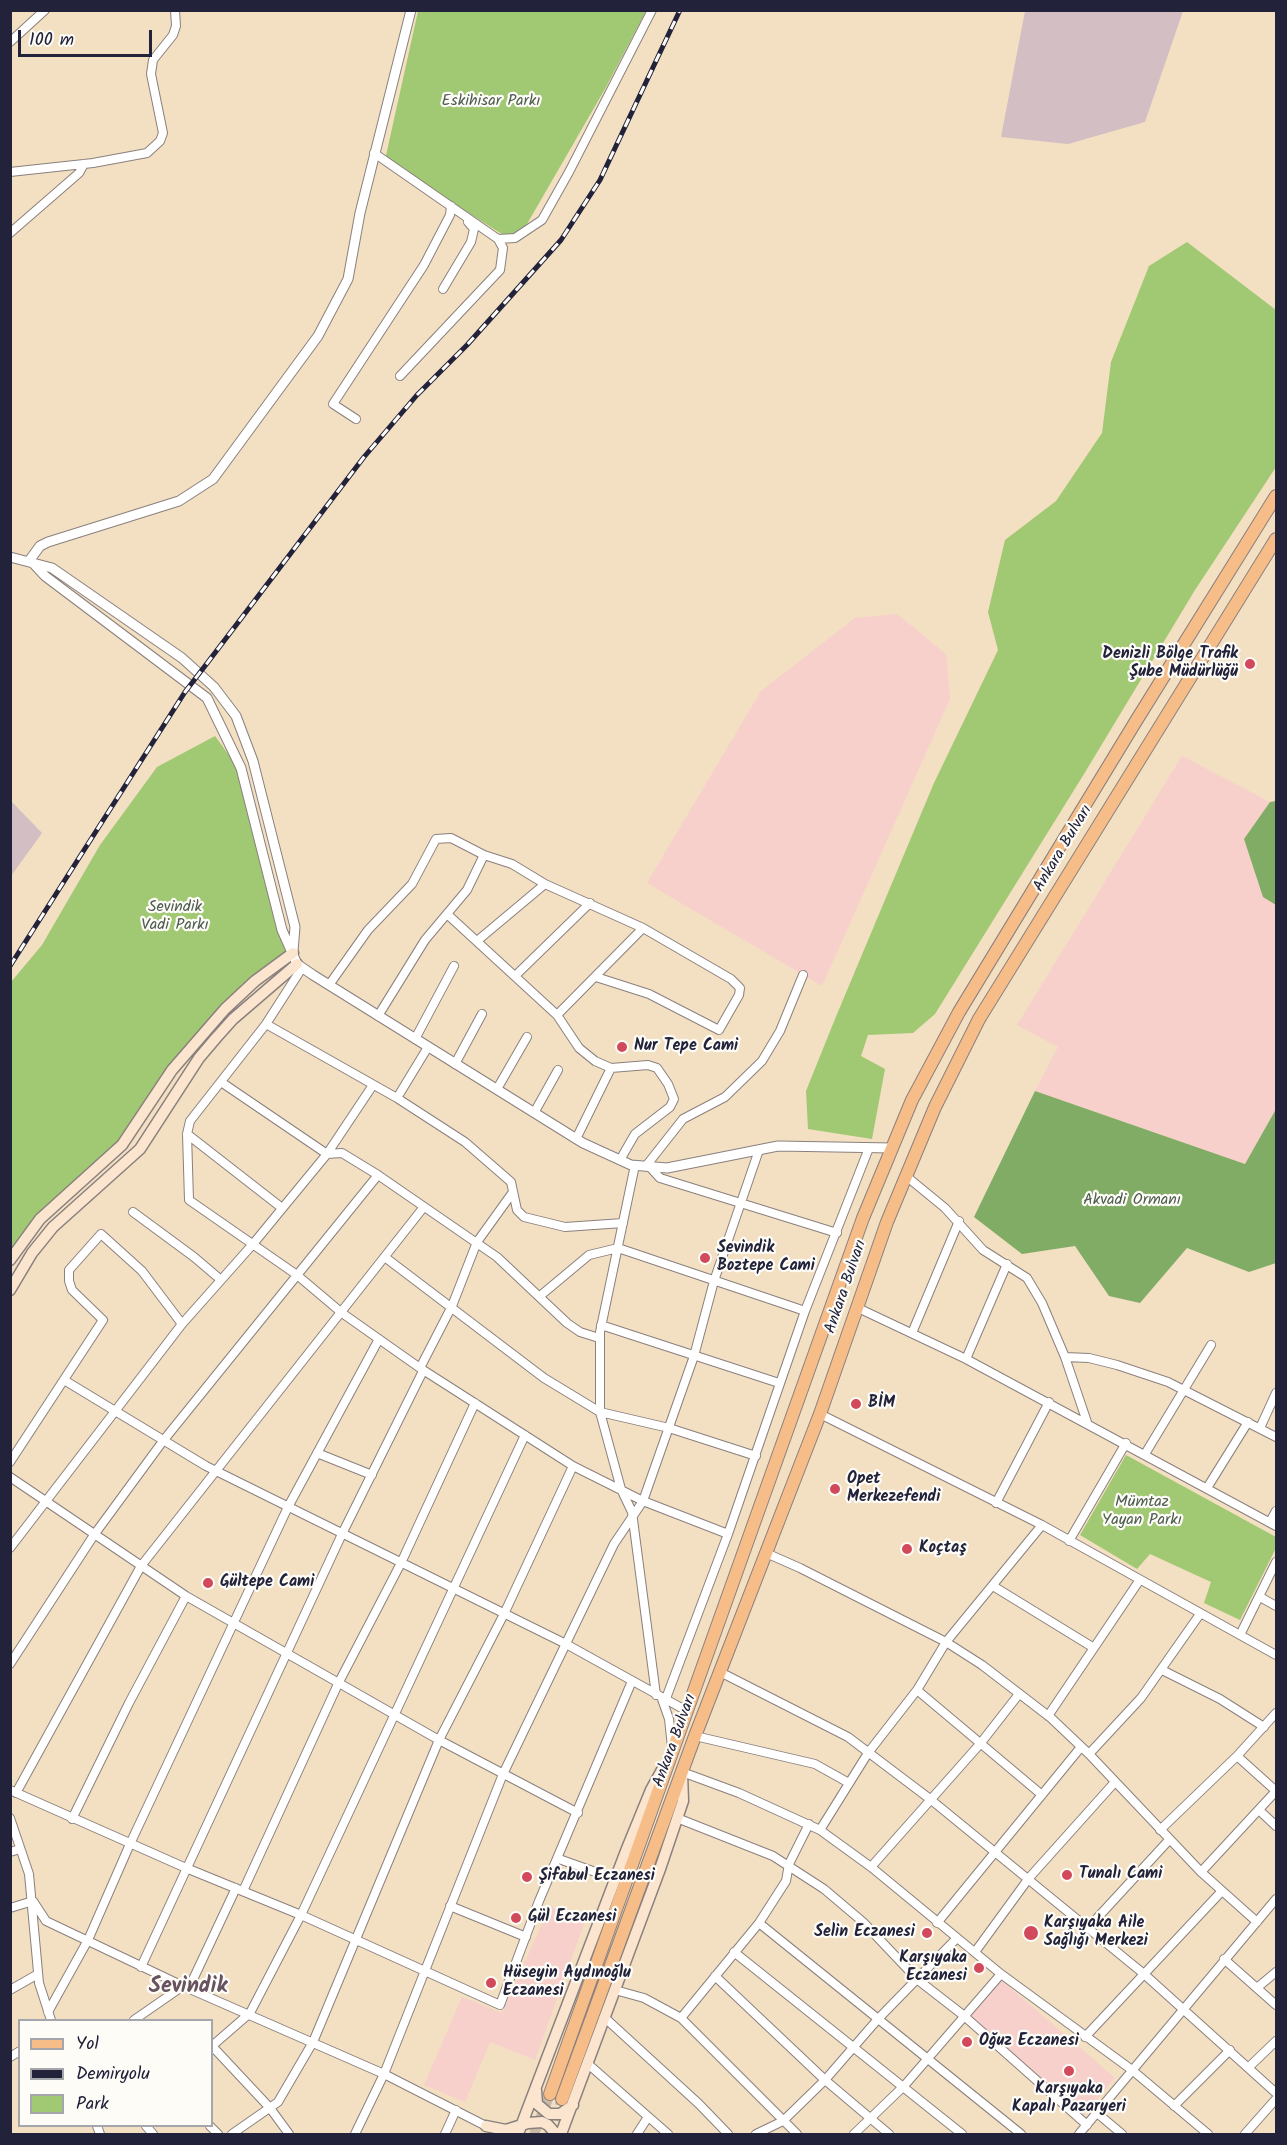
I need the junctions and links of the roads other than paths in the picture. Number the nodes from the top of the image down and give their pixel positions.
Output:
1 (45, 10) edge
2 (176, 10) edge
3 (411, 10) edge
4 (652, 10) edge
5 (10, 42) edge
6 (374, 153) junction
7 (84, 164) junction
8 (10, 172) edge
9 (451, 206) junction
10 (464, 215) junction
11 (10, 233) edge
12 (498, 238) junction
13 (442, 289) dead end
14 (400, 376) dead end
15 (356, 419) dead end
16 (1276, 496) edge
17 (1276, 539) edge
18 (1276, 550) edge
19 (10, 557) edge
20 (31, 561) junction
21 (1250, 583) junction
22 (484, 855) junction
23 (545, 884) junction
24 (590, 903) junction
25 (447, 914) junction
26 (643, 928) junction
27 (477, 941) junction
28 (297, 962) junction
29 (454, 966) dead end
30 (803, 975) dead end
31 (515, 976) junction
32 (596, 977) junction
33 (329, 985) junction
34 (482, 1014) dead end
35 (557, 1015) junction
36 (378, 1016) junction
37 (266, 1024) junction
38 (527, 1037) dead end
39 (415, 1039) junction
40 (428, 1047) junction
41 (455, 1064) junction
42 (611, 1068) junction
43 (558, 1070) dead end
44 (221, 1082) junction
45 (373, 1085) junction
46 (497, 1089) junction
47 (397, 1098) junction
48 (534, 1113) junction
49 (188, 1134) junction
50 (576, 1139) junction
51 (869, 1148) junction
52 (892, 1148) junction
53 (759, 1150) junction
54 (327, 1154) junction
55 (620, 1160) junction
56 (643, 1166) junction
57 (378, 1175) junction
58 (906, 1176) junction
59 (513, 1192) junction
60 (743, 1202) junction
61 (282, 1208) junction
62 (423, 1208) junction
63 (133, 1212) dead end
64 (959, 1221) junction
65 (623, 1223) junction
66 (837, 1233) junction
67 (477, 1242) junction
68 (253, 1244) junction
69 (618, 1248) junction
70 (386, 1258) junction
71 (10, 1260) edge
72 (1008, 1264) junction
73 (297, 1275) junction
74 (221, 1280) junction
75 (714, 1281) junction
76 (10, 1290) edge
77 (540, 1296) junction
78 (452, 1306) junction
79 (858, 1308) junction
80 (805, 1311) junction
81 (342, 1313) junction
82 (182, 1324) junction
83 (601, 1325) junction
84 (912, 1333) junction
85 (379, 1338) junction
86 (599, 1338) junction
87 (1211, 1345) dead end
88 (694, 1356) junction
89 (1065, 1357) junction
90 (966, 1359) junction
91 (422, 1370) junction
92 (64, 1380) junction
93 (779, 1383) junction
94 (1182, 1388) junction
95 (1276, 1393) edge
96 (1049, 1402) junction
97 (475, 1403) junction
98 (114, 1411) junction
99 (600, 1412) junction
100 (820, 1414) junction
101 (1087, 1422) junction
102 (1248, 1422) junction
103 (669, 1428) junction
104 (1260, 1428) junction
105 (525, 1435) junction
106 (1276, 1437) edge
107 (163, 1441) junction
108 (1125, 1443) junction
109 (317, 1453) junction
110 (1145, 1454) junction
111 (756, 1456) junction
112 (10, 1462) edge
113 (573, 1466) junction
114 (214, 1470) junction
115 (372, 1474) junction
116 (10, 1477) edge
117 (1208, 1488) junction
118 (621, 1489) junction
119 (47, 1500) junction
120 (643, 1501) junction
121 (996, 1503) junction
122 (288, 1507) junction
123 (1276, 1511) edge
124 (632, 1517) junction
125 (1273, 1524) edge
126 (1042, 1525) junction
127 (94, 1534) junction
128 (342, 1534) junction
129 (728, 1534) junction
130 (1069, 1541) junction
131 (10, 1548) edge
132 (766, 1553) junction
133 (1276, 1562) edge
134 (401, 1563) junction
135 (141, 1566) junction
136 (1139, 1581) junction
137 (993, 1586) junction
138 (454, 1590) junction
139 (186, 1596) junction
140 (1260, 1597) junction
141 (1276, 1606) edge
142 (504, 1614) junction
143 (1200, 1614) junction
144 (233, 1623) junction
145 (1240, 1635) junction
146 (946, 1642) junction
147 (566, 1644) junction
148 (1094, 1648) junction
149 (286, 1654) junction
150 (1276, 1655) edge
151 (10, 1664) edge
152 (1162, 1670) junction
153 (720, 1672) junction
154 (632, 1681) junction
155 (338, 1684) junction
156 (917, 1690) junction
157 (1019, 1694) junction
158 (661, 1698) junction
159 (687, 1712) junction
160 (1276, 1713) edge
161 (395, 1714) junction
162 (1048, 1716) junction
163 (1264, 1727) junction
164 (695, 1736) junction
165 (440, 1740) junction
166 (980, 1744) junction
167 (1081, 1747) junction
168 (672, 1752) junction
169 (868, 1753) junction
170 (1089, 1754) junction
171 (1237, 1756) junction
172 (682, 1772) junction
173 (503, 1774) junction
174 (1115, 1782) junction
175 (849, 1783) junction
176 (1276, 1791) edge
177 (13, 1792) edge
178 (1042, 1795) junction
179 (930, 1799) junction
180 (1259, 1810) junction
181 (578, 1813) junction
182 (10, 1818) edge
183 (677, 1818) junction
184 (72, 1819) junction
185 (809, 1824) junction
186 (1276, 1826) edge
187 (820, 1830) junction
188 (1160, 1830) junction
189 (1169, 1840) junction
190 (130, 1844) junction
191 (20, 1849) junction
192 (10, 1852) edge
193 (993, 1852) junction
194 (559, 1859) junction
195 (789, 1864) junction
196 (186, 1868) junction
197 (872, 1868) junction
198 (1201, 1872) junction
199 (1029, 1878) junction
200 (615, 1879) junction
201 (239, 1890) junction
202 (1221, 1892) junction
203 (1276, 1899) edge
204 (33, 1901) junction
205 (450, 1906) junction
206 (10, 1908) edge
207 (301, 1915) junction
208 (1257, 1922) junction
209 (759, 1923) junction
210 (937, 1923) junction
211 (1088, 1928) junction
212 (526, 1937) junction
213 (354, 1939) junction
214 (956, 1939) junction
215 (88, 1940) junction
216 (734, 1952) junction
217 (975, 1952) junction
218 (1224, 1959) junction
219 (141, 1966) junction
220 (423, 1972) junction
221 (1276, 1972) edge
222 (38, 1974) junction
223 (1001, 1974) junction
224 (1144, 1974) junction
225 (715, 1976) junction
226 (918, 1980) junction
227 (186, 1987) junction
228 (1258, 1988) junction
229 (10, 1990) edge
230 (615, 1990) junction
231 (1276, 2005) edge
232 (1184, 2008) junction
233 (250, 2013) junction
234 (963, 2015) junction
235 (49, 2016) edge
236 (604, 2017) junction
237 (681, 2018) junction
238 (136, 2019) edge
239 (878, 2019) junction
240 (1085, 2037) junction
241 (313, 2042) junction
242 (1276, 2042) edge
243 (213, 2045) edge
244 (213, 2047) edge
245 (854, 2048) junction
246 (1230, 2050) junction
247 (927, 2058) junction
248 (588, 2064) junction
249 (1249, 2067) junction
250 (1132, 2070) junction
251 (384, 2074) junction
252 (825, 2080) junction
253 (904, 2086) junction
254 (536, 2087) junction
255 (1276, 2093) edge
256 (550, 2094) tunnel mouth
257 (1276, 2098) edge
258 (568, 2102) junction
259 (1174, 2106) junction
260 (270, 2108) junction
261 (456, 2110) junction
262 (1097, 2113) junction
263 (648, 2117) junction
264 (871, 2119) junction
265 (783, 2121) junction
266 (1087, 2125) junction
267 (486, 2126) junction
268 (520, 2130) edge
269 (232, 2134) edge
270 (289, 2134) edge
271 (355, 2134) edge
272 (445, 2134) edge
273 (495, 2134) edge
274 (558, 2134) edge
275 (637, 2134) edge
276 (668, 2134) edge
277 (728, 2134) edge
278 (756, 2134) edge
279 (798, 2134) edge
280 (854, 2134) edge
281 (889, 2134) edge
282 (962, 2134) edge
283 (1021, 2134) edge
284 (1079, 2134) edge
285 (1122, 2134) edge
286 (1208, 2134) edge
287 (1245, 2134) edge

1 - 5 street
2 - 7 street
3 - 6 street
4 - 12 street
6 - 9 street
6 - 20 street
7 - 8 street
7 - 11 street
9 - 10 street
9 - 15 street
10 - 12 street
10 - 13 street
12 - 14 street
16 - 52 main road, Ankara Bulvarı
17 - 21 main road, Ankara Bulvarı
18 - 21 main road
19 - 20 street
20 - 28 street
20 - 28 street
21 - 58 main road, Ankara Bulvarı
22 - 23 street
22 - 25 street
22 - 33 street
23 - 24 street
23 - 27 street
24 - 26 street
24 - 31 street
25 - 27 street
25 - 36 street
26 - 32 street
26 - 32 street
27 - 31 street
28 - 33 street
28 - 37 street
28 - 71 main road
28 - 76 main road
29 - 39 street
30 - 56 street
31 - 35 street
32 - 35 street
33 - 36 street
34 - 41 street
35 - 42 street
36 - 39 street
37 - 44 street
37 - 45 street
38 - 46 street
39 - 40 street
40 - 41 street
40 - 47 street
41 - 46 street
42 - 50 street
42 - 55 street
43 - 48 street
44 - 49 street
44 - 54 street
45 - 47 street
45 - 54 street
46 - 48 street
47 - 59 street
48 - 50 street
49 - 61 street
49 - 68 street
50 - 55 street
51 - 52 street
51 - 53 street
51 - 66 street
52 - 159 main road, Ankara Bulvarı
53 - 56 street
53 - 60 street
54 - 57 street
54 - 61 street
55 - 56 street
56 - 60 street
56 - 65 street, Ankara Bulvarı
57 - 62 street
57 - 73 street
58 - 64 street
58 - 79 main road, Ankara Bulvarı
59 - 65 street
59 - 67 street
60 - 66 street
60 - 75 street
61 - 68 street
62 - 67 street
62 - 70 street
63 - 74 street
64 - 72 street
64 - 84 street
65 - 69 street, Ankara Bulvarı
66 - 80 street
67 - 77 street
67 - 78 street
68 - 73 street
68 - 74 street
69 - 75 street
69 - 77 street
69 - 83 street, Ankara Bulvarı
70 - 78 street
70 - 81 street
72 - 89 street
72 - 90 street
73 - 81 street
73 - 107 street
74 - 82 street
75 - 80 street
75 - 88 street
77 - 86 street
78 - 91 street
78 - 99 street
79 - 84 street
79 - 100 main road, Ankara Bulvarı
80 - 93 street
81 - 85 street
81 - 114 street
82 - 92 street
82 - 98 street
83 - 86 street, Ankara Bulvarı
83 - 88 street
84 - 90 street
85 - 91 street
85 - 109 street
86 - 99 street, Ankara Bulvarı
87 - 94 street
88 - 93 street
88 - 103 street
89 - 94 street
89 - 101 street
90 - 96 street
91 - 97 street
91 - 115 street
92 - 98 street
92 - 112 street
93 - 111 street
94 - 102 street
94 - 110 street
95 - 104 street
96 - 101 street
96 - 121 street
97 - 105 street
97 - 134 street
98 - 107 street
98 - 119 street
99 - 103 street
99 - 118 street, Ankara Bulvarı
100 - 121 street
100 - 132 main road, Ankara Bulvarı
101 - 108 street
102 - 104 street
102 - 117 street
103 - 111 street
103 - 120 street
104 - 106 street
105 - 113 street
105 - 138 street
107 - 114 street
107 - 127 street
108 - 110 street
108 - 130 street
109 - 115 street
109 - 122 street
110 - 117 street
111 - 129 street
113 - 118 street
113 - 142 street
114 - 122 street
114 - 135 street
115 - 128 street
116 - 119 street
117 - 125 street
118 - 120 street
118 - 124 street, Ankara Bulvarı
119 - 127 street
119 - 131 street
120 - 124 street
120 - 129 street
121 - 126 street
122 - 128 street
122 - 144 street
123 - 125 street
124 - 147 street
124 - 158 street, Ankara Bulvarı
126 - 130 street
126 - 137 street
127 - 135 street
127 - 151 street
128 - 134 street
128 - 149 street
129 - 158 street
130 - 136 street
132 - 146 street
132 - 153 main road, Ankara Bulvarı
133 - 140 street
134 - 138 street
134 - 155 street
135 - 139 street
135 - 177 street
136 - 143 street
136 - 148 street
137 - 146 street
137 - 148 street
138 - 142 street
138 - 161 street
139 - 144 street
139 - 184 street
140 - 141 street
140 - 145 street
142 - 147 street
142 - 165 street
143 - 145 street
143 - 152 street
144 - 149 street
144 - 190 street
145 - 150 street
146 - 156 street
146 - 157 street
147 - 154 street
147 - 173 street
148 - 162 street
149 - 155 street
149 - 196 street
152 - 163 street
152 - 170 street
153 - 164 main road, Ankara Bulvarı
153 - 169 street
154 - 158 street
154 - 181 street
155 - 161 street
155 - 201 street
156 - 166 street
156 - 169 street
157 - 162 street
157 - 166 street
158 - 159 street
158 - 168 street, Ankara Bulvarı
159 - 168 main road, Ankara Bulvarı
160 - 163 street
161 - 165 street
161 - 207 street
162 - 167 street
163 - 171 street
164 - 172 main road, Ankara Bulvarı
164 - 175 street
165 - 173 street
165 - 213 street
166 - 178 street
166 - 179 street
167 - 170 street
167 - 178 street
168 - 200 main road
168 - 256 main road, Ankara Bulvarı
169 - 175 street
169 - 179 street
170 - 174 street
171 - 176 street
171 - 188 street
172 - 183 main road
172 - 185 street
172 - 258 main road, Ankara Bulvarı
173 - 181 street
173 - 205 street
174 - 188 street
174 - 199 street
175 - 187 street
176 - 180 street
177 - 184 street
178 - 193 street
179 - 193 street
179 - 197 street
180 - 186 street
180 - 198 street
181 - 194 street
182 - 191 street
183 - 195 street
183 - 230 main road
184 - 190 street
185 - 187 street
185 - 195 street
187 - 197 street
188 - 189 street
189 - 198 street
189 - 211 street
190 - 196 street
190 - 215 street
191 - 192 street
191 - 204 street
193 - 199 street
193 - 210 street
194 - 200 street
194 - 212 street
195 - 209 street
195 - 226 street
196 - 201 street
196 - 219 street
197 - 210 street
198 - 202 street
199 - 211 street
199 - 217 street
200 - 254 main road
201 - 207 street
201 - 227 street
202 - 208 street
202 - 224 street
203 - 208 street
204 - 206 street
204 - 215 street
204 - 222 street
205 - 212 street
205 - 220 street
207 - 213 street
207 - 233 street
208 - 218 street
209 - 216 street
209 - 239 street
210 - 214 street
211 - 224 street
212 - 220 street
213 - 220 street
213 - 241 street
214 - 217 street
214 - 226 street
215 - 219 street
215 - 235 street
216 - 225 street
216 - 245 street
217 - 223 street
218 - 228 street
218 - 232 street
219 - 227 street
220 - 251 street
221 - 228 street
222 - 229 street
222 - 235 street
223 - 234 street
223 - 240 street
224 - 232 street
224 - 240 street
225 - 237 street
225 - 252 street
226 - 234 street
226 - 239 street
227 - 233 street
227 - 238 street
228 - 231 street
230 - 236 main road
230 - 237 street
232 - 246 street
232 - 250 street
233 - 241 street
233 - 243 street
234 - 247 street
234 - 266 street
236 - 248 main road
236 - 277 street
237 - 265 street
239 - 245 street
239 - 247 street
240 - 250 street
241 - 251 street
241 - 260 street
242 - 249 street
244 - 260 street
245 - 252 street
245 - 253 street
246 - 249 street
246 - 259 street
247 - 253 street
247 - 283 street
248 - 258 main road
248 - 263 street
249 - 255 street
250 - 259 street
250 - 262 street
251 - 261 street
251 - 271 street
252 - 264 street
252 - 265 street
253 - 264 street
253 - 282 street
254 - 258 main road
254 - 268 main road
257 - 287 street
258 - 274 main road
259 - 286 street
260 - 269 street
260 - 270 street
261 - 267 street
261 - 272 street
262 - 266 street
262 - 285 street
263 - 275 street
263 - 276 street
264 - 280 street
264 - 281 street
265 - 278 street
265 - 279 street
266 - 284 street
267 - 268 main road
267 - 273 main road
268 - 274 main road

